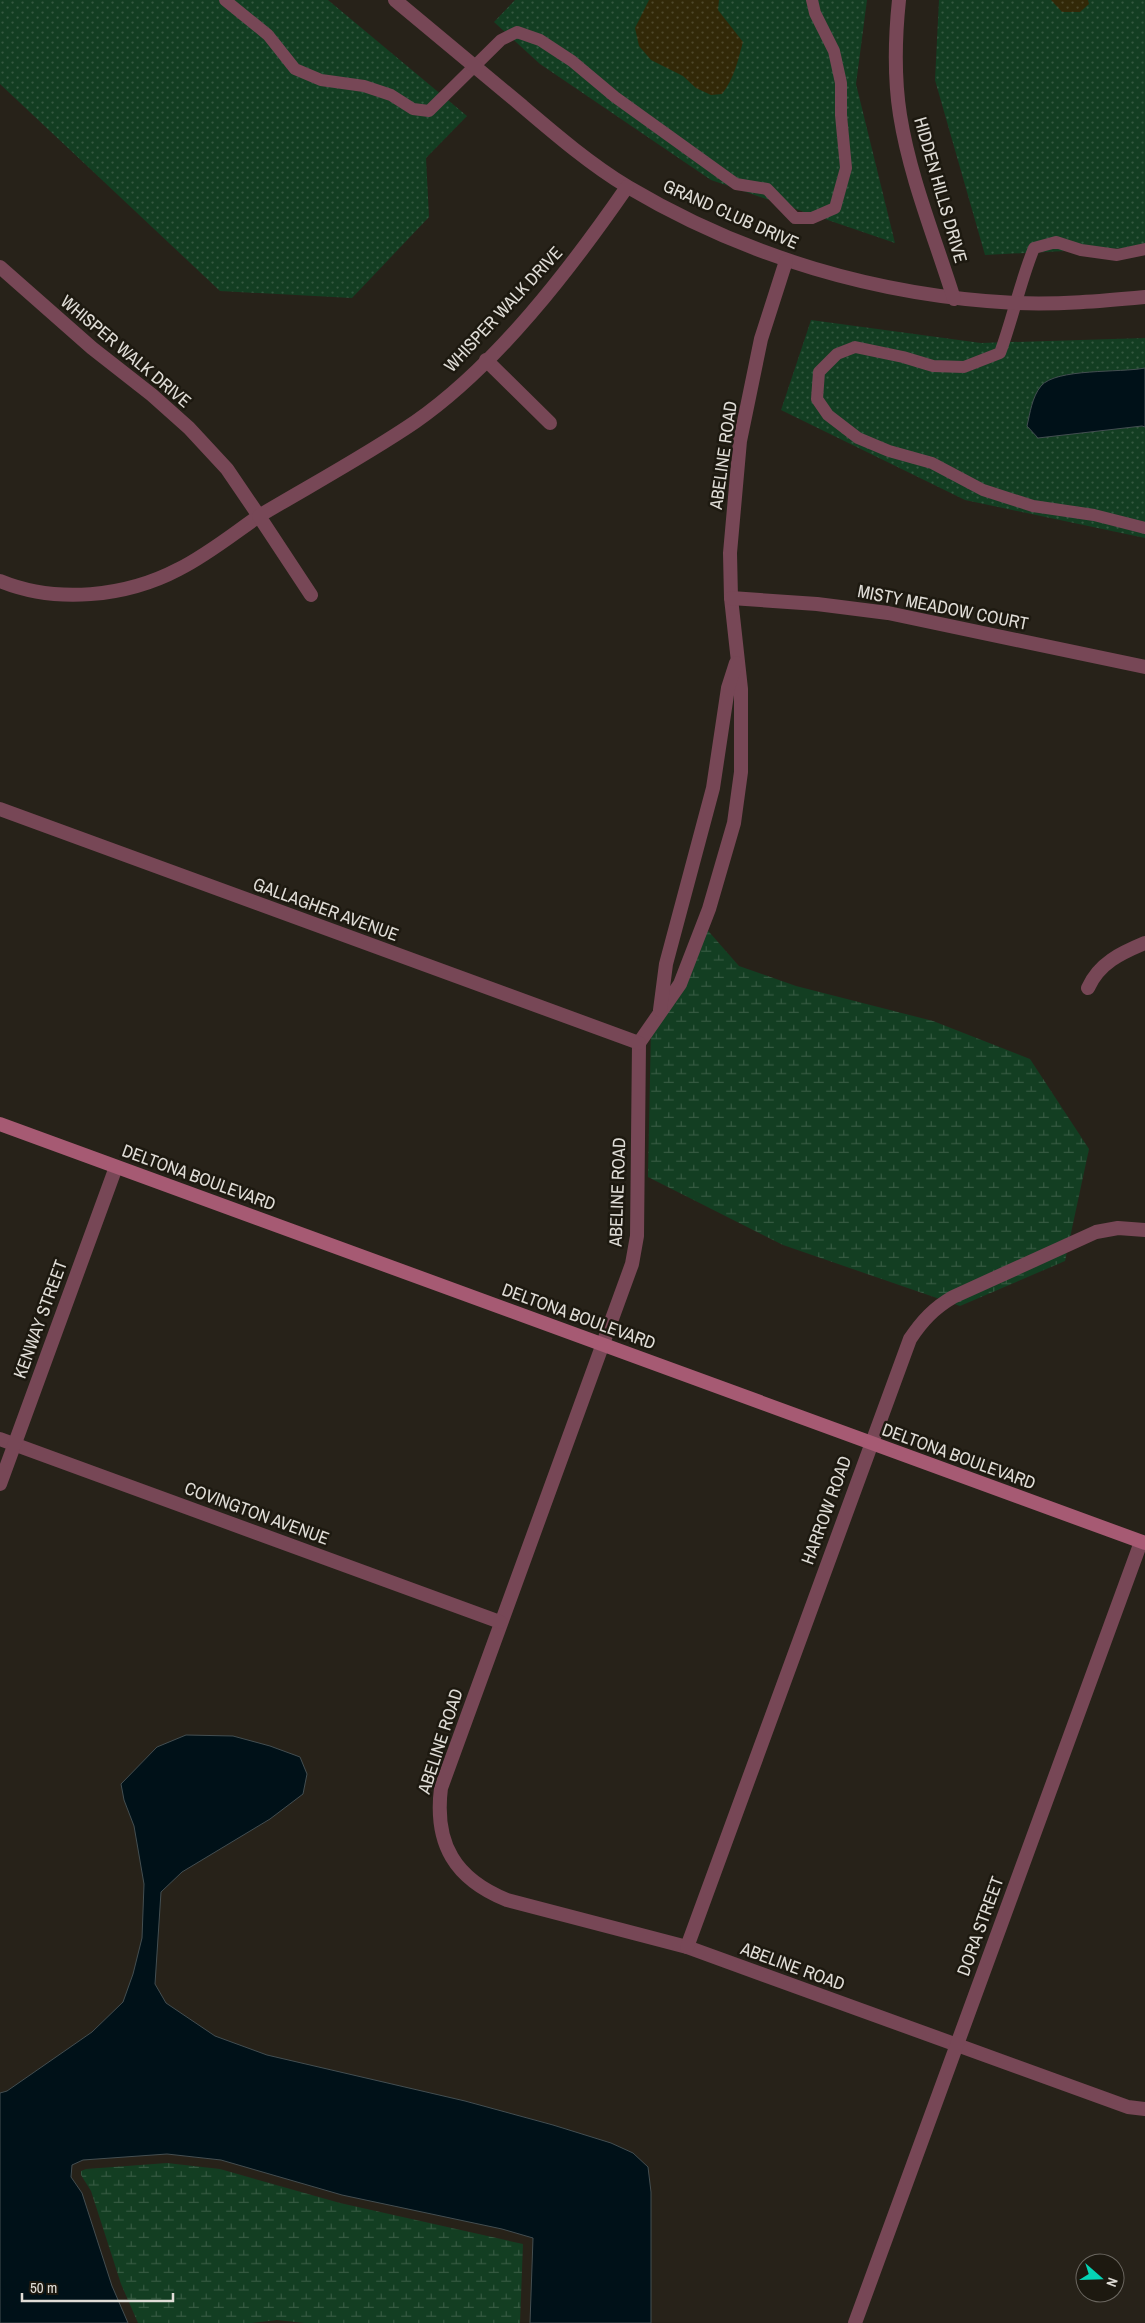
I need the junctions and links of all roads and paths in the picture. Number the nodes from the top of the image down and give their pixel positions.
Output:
1 (225, 0) edge
2 (395, 0) edge
3 (812, 0) edge
4 (898, 0) edge
5 (473, 65) junction
6 (627, 187) junction
7 (1145, 249) edge
8 (786, 261) junction
9 (0, 267) edge
10 (1145, 298) edge
11 (954, 299) junction
12 (1016, 303) junction
13 (486, 360) junction
14 (550, 423) dead end
15 (260, 516) junction
16 (1145, 528) edge
17 (0, 581) edge
18 (311, 595) dead end
19 (731, 598) junction
20 (738, 658) junction
21 (1145, 667) edge
22 (0, 809) edge
23 (1145, 943) edge
24 (1088, 988) dead end
25 (660, 1014) junction
26 (640, 1043) junction
27 (0, 1124) edge
28 (116, 1167) junction
29 (1145, 1230) edge
30 (602, 1344) junction
31 (0, 1439) edge
32 (14, 1444) junction
33 (871, 1444) junction
34 (0, 1484) edge
35 (1143, 1543) edge
36 (500, 1622) junction
37 (687, 1947) junction
38 (956, 2046) junction
39 (1145, 2109) edge
40 (855, 2323) edge

1 - 5 lane
2 - 5 street, GRAND CLUB DRIVE
3 - 5 lane
4 - 11 street, HIDDEN HILLS DRIVE
5 - 6 street, GRAND CLUB DRIVE
6 - 8 street, GRAND CLUB DRIVE
6 - 13 street, WHISPER WALK DRIVE
7 - 12 lane
8 - 11 street, GRAND CLUB DRIVE
8 - 19 street, ABELINE ROAD
9 - 15 street, WHISPER WALK DRIVE
10 - 12 street, GRAND CLUB DRIVE
11 - 12 street, GRAND CLUB DRIVE
12 - 16 lane
13 - 14 street
13 - 15 street, WHISPER WALK DRIVE
15 - 17 street, WHISPER WALK DRIVE
15 - 18 street
19 - 20 street, ABELINE ROAD
19 - 21 street, MISTY MEADOW COURT
20 - 25 street, ABELINE ROAD
20 - 25 street, ABELINE ROAD
22 - 26 street, GALLAGHER AVENUE
23 - 24 street
25 - 26 street, ABELINE ROAD
26 - 30 street, ABELINE ROAD
27 - 28 main road, DELTONA BOULEVARD
28 - 30 main road, DELTONA BOULEVARD
28 - 32 street, KENWAY STREET
29 - 33 street, HARROW ROAD
30 - 33 main road, DELTONA BOULEVARD
30 - 36 street, ABELINE ROAD
31 - 32 street, COVINGTON AVENUE
32 - 34 street, KENWAY STREET
32 - 36 street, COVINGTON AVENUE
33 - 35 main road, DELTONA BOULEVARD
33 - 37 street, HARROW ROAD
35 - 38 street, DORA STREET
36 - 37 street, ABELINE ROAD
37 - 38 street, ABELINE ROAD
38 - 39 street, ABELINE ROAD
38 - 40 street, DORA STREET

